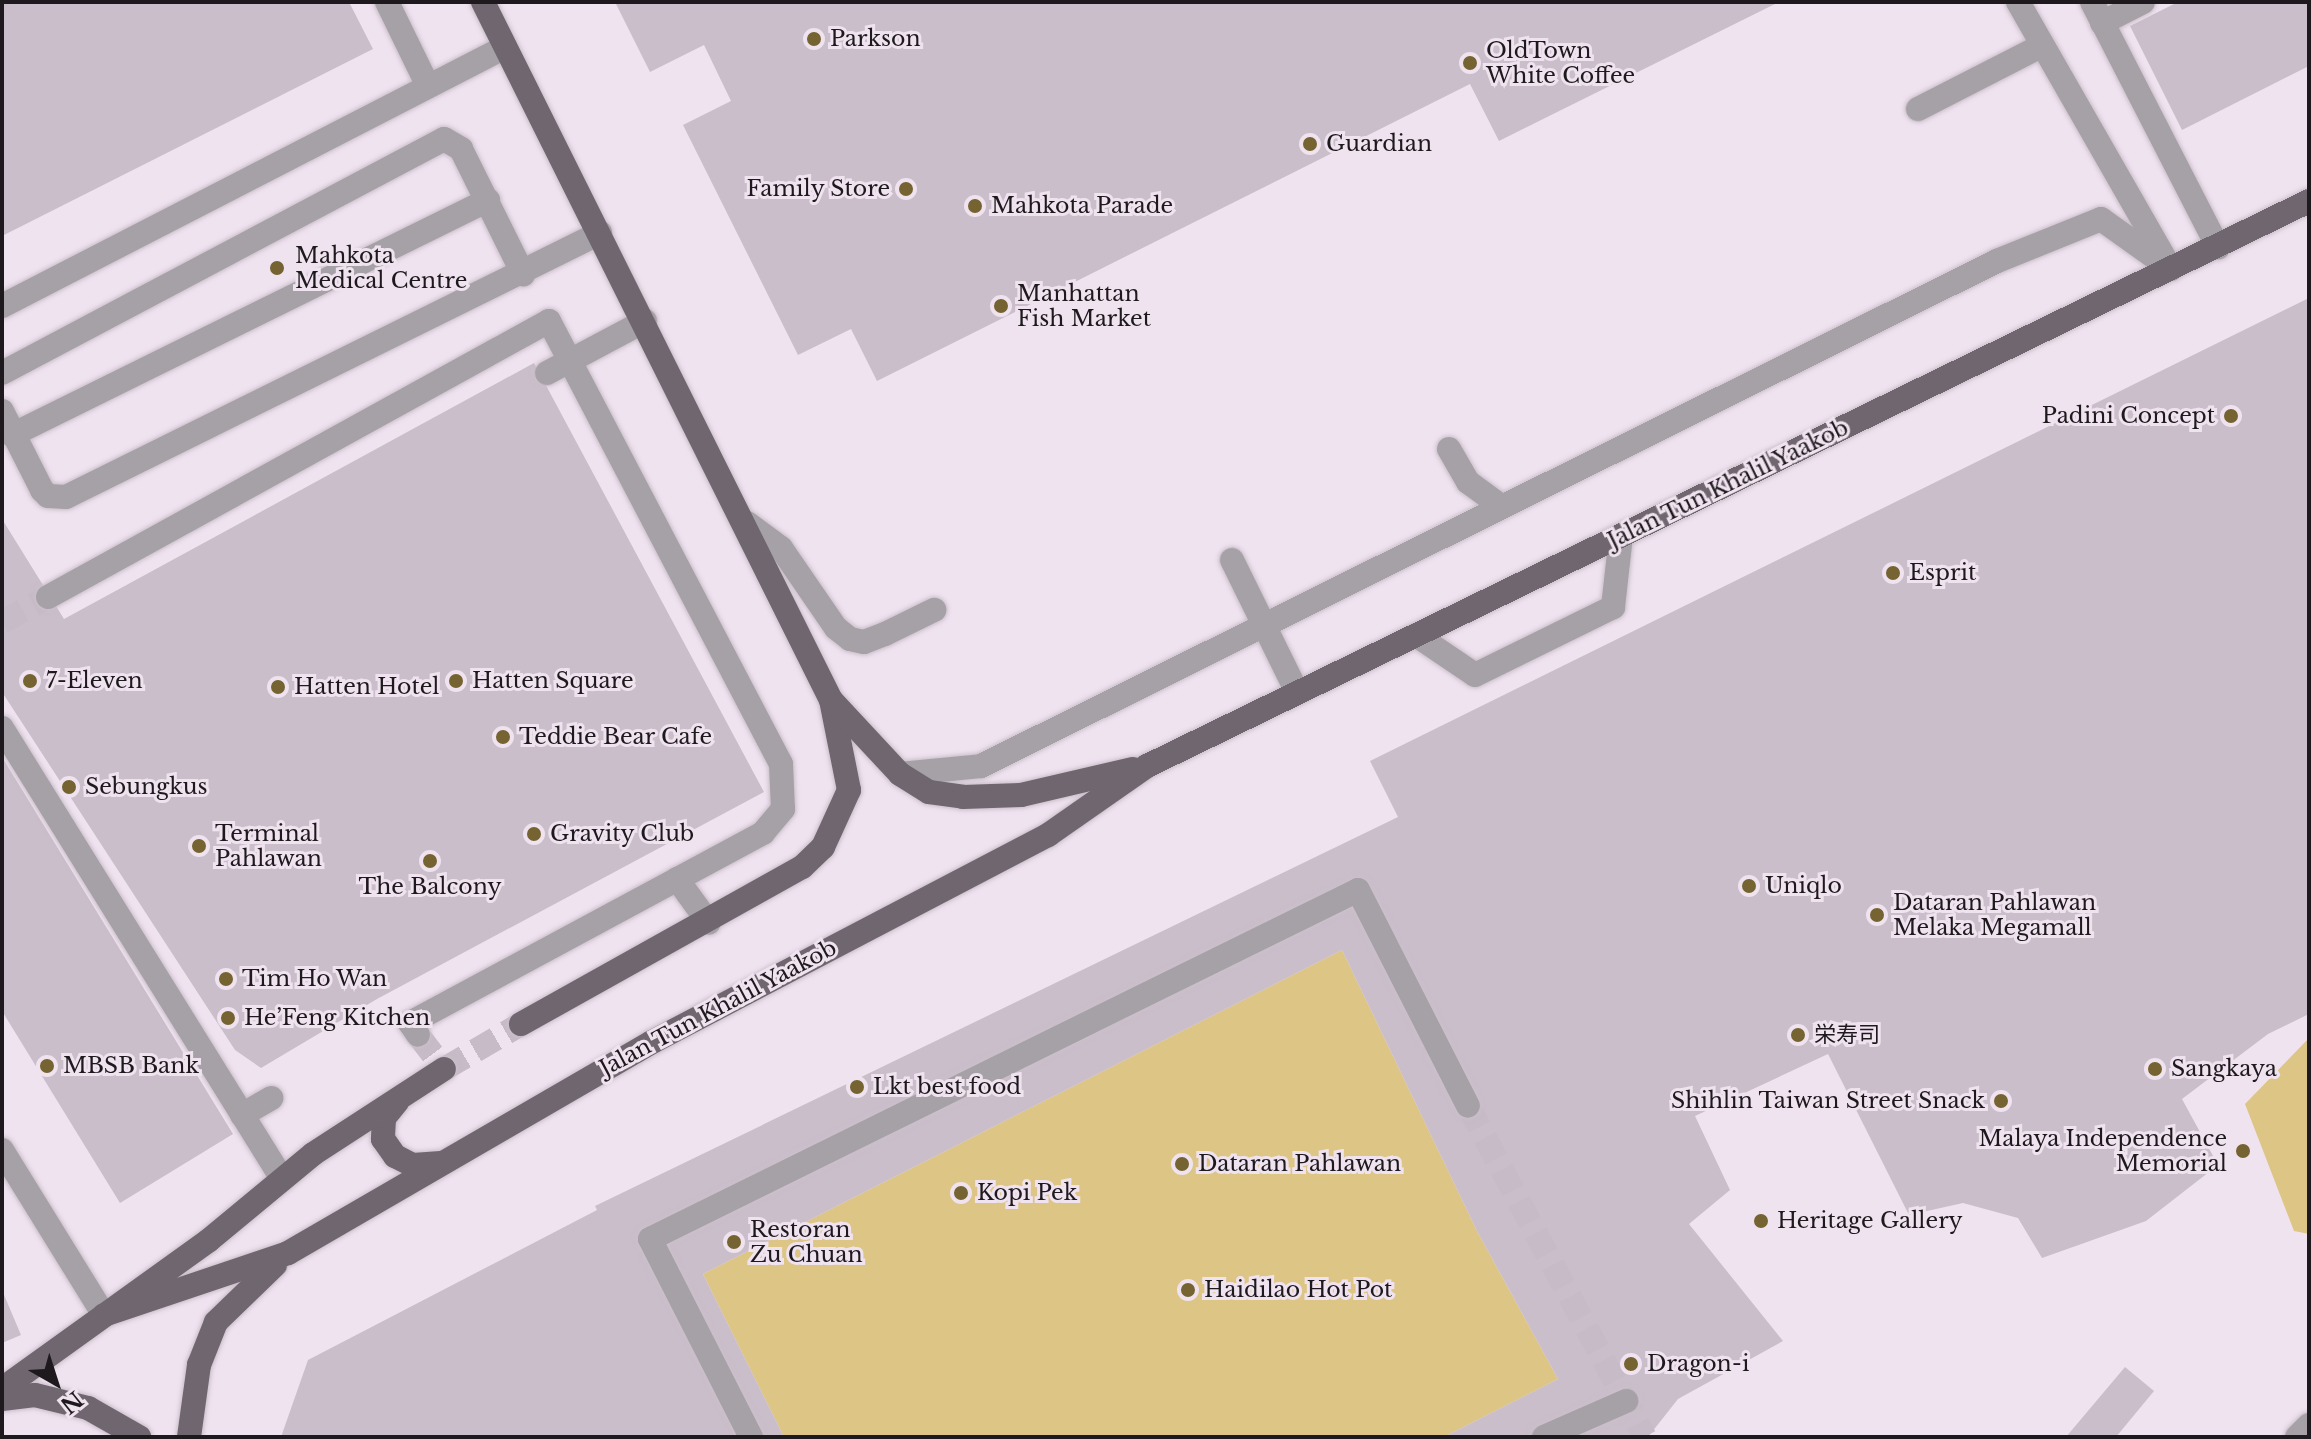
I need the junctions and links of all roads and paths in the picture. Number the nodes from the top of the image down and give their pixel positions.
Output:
1 (387, 2) edge
2 (483, 2) edge
3 (2018, 2) edge
4 (2143, 2) edge
5 (2097, 12) edge
6 (2041, 46) junction
7 (505, 47) junction
8 (428, 86) junction
9 (1918, 109) dead end
10 (488, 200) junction
11 (2309, 201) edge
12 (600, 233) junction
13 (2218, 247) junction
14 (2171, 269) junction
15 (523, 274) junction
16 (2, 306) edge
17 (645, 321) junction
18 (557, 367) junction
19 (2, 373) edge
20 (2, 411) edge
21 (12, 435) junction
22 (1449, 449) dead end
23 (1501, 506) junction
24 (747, 523) junction
25 (1621, 536) junction
26 (1232, 560) dead end
27 (48, 597) tunnel mouth
28 (934, 610) dead end
29 (1267, 626) junction
30 (1416, 635) junction
31 (1297, 692) junction
32 (831, 700) junction
33 (2, 728) edge
34 (1147, 766) junction
35 (900, 774) junction
36 (677, 879) junction
37 (709, 923) junction
38 (521, 1024) tunnel mouth
39 (418, 1035) dead end
40 (444, 1069) dead end
41 (402, 1095) junction
42 (272, 1098) dead end
43 (1468, 1106) tunnel mouth
44 (242, 1115) junction
45 (2, 1150) edge
46 (444, 1163) junction
47 (281, 1177) junction
48 (288, 1253) junction
49 (104, 1315) junction
50 (2, 1389) edge
51 (2, 1399) edge
52 (1626, 1401) dead end
53 (2309, 1425) edge
54 (139, 1437) edge
55 (189, 1437) edge
56 (751, 1437) edge
57 (1544, 1437) edge
58 (2297, 1437) edge

1 - 8 street
2 - 7 main road
3 - 6 street
4 - 5 street
5 - 13 street
6 - 9 street
6 - 14 street
7 - 8 street
7 - 12 main road
8 - 16 street
10 - 15 street
10 - 19 street
10 - 21 street
11 - 13 main road, Jalan Tun Khalil Yaakob
12 - 15 street
12 - 17 main road
13 - 14 main road, Jalan Tun Khalil Yaakob
14 - 23 street
14 - 25 main road, Jalan Tun Khalil Yaakob
15 - 21 street
17 - 18 street
17 - 24 main road
18 - 27 street
18 - 36 street
20 - 21 street
22 - 23 street
23 - 29 street
24 - 28 street
24 - 32 main road
25 - 30 main road, Jalan Tun Khalil Yaakob
25 - 30 street
26 - 29 street
29 - 31 street
29 - 35 street
30 - 31 main road, Jalan Tun Khalil Yaakob
31 - 34 main road, Jalan Tun Khalil Yaakob
32 - 35 main road, Jalan Tun Khalil Yaakob
32 - 37 main road
33 - 44 street
34 - 35 main road, Jalan Tun Khalil Yaakob
34 - 46 main road, Jalan Tun Khalil Yaakob
36 - 37 street
36 - 39 street
37 - 38 main road
40 - 41 main road
41 - 46 main road
41 - 47 main road
42 - 44 street
43 - 56 street
44 - 47 street
45 - 49 street
46 - 48 main road, Jalan Tun Khalil Yaakob
47 - 49 main road
48 - 49 main road
48 - 55 main road
49 - 50 main road
51 - 54 main road
52 - 57 street
53 - 58 street

